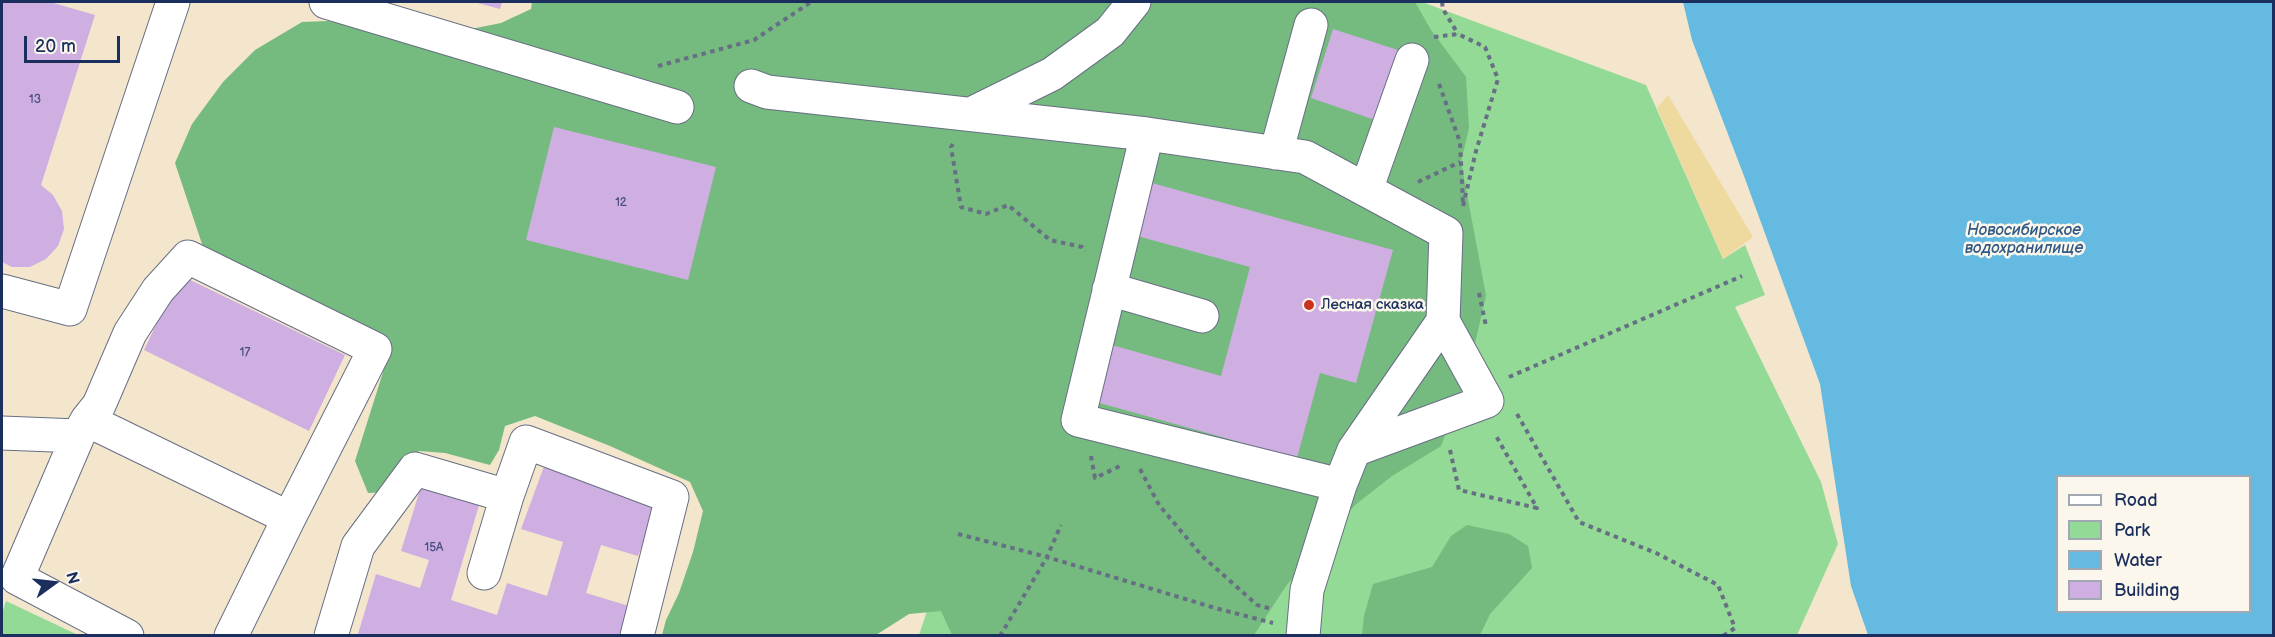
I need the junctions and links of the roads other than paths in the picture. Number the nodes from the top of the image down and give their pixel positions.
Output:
1 (173, 2) edge
2 (326, 2) edge
3 (1134, 2) edge
4 (1311, 25) dead end
5 (1417, 49) road end
6 (751, 86) dead end
7 (677, 107) dead end
8 (971, 114) junction
9 (1147, 134) junction
10 (1276, 153) junction
11 (1366, 190) junction
12 (1111, 283) junction
13 (2, 291) edge
14 (1202, 316) dead end
15 (1443, 321) junction
16 (82, 428) junction
17 (2, 433) edge
18 (1354, 450) junction
19 (1340, 485) junction
20 (507, 496) junction
21 (289, 518) junction
22 (484, 573) dead end
23 (1303, 629) edge
24 (127, 636) edge
25 (231, 636) edge
26 (332, 636) edge
27 (637, 636) edge

1 - 13 lane
2 - 7 lane
3 - 8 lane
4 - 10 lane
5 - 11 lane
6 - 8 lane
8 - 9 lane
9 - 10 lane
9 - 12 lane
10 - 11 lane
11 - 15 lane
12 - 14 lane
12 - 19 lane
15 - 18 lane
15 - 18 lane
16 - 17 lane
16 - 21 lane
16 - 21 lane
16 - 24 lane
18 - 19 lane
19 - 23 lane
20 - 22 lane
20 - 26 lane
20 - 27 lane
21 - 25 lane

